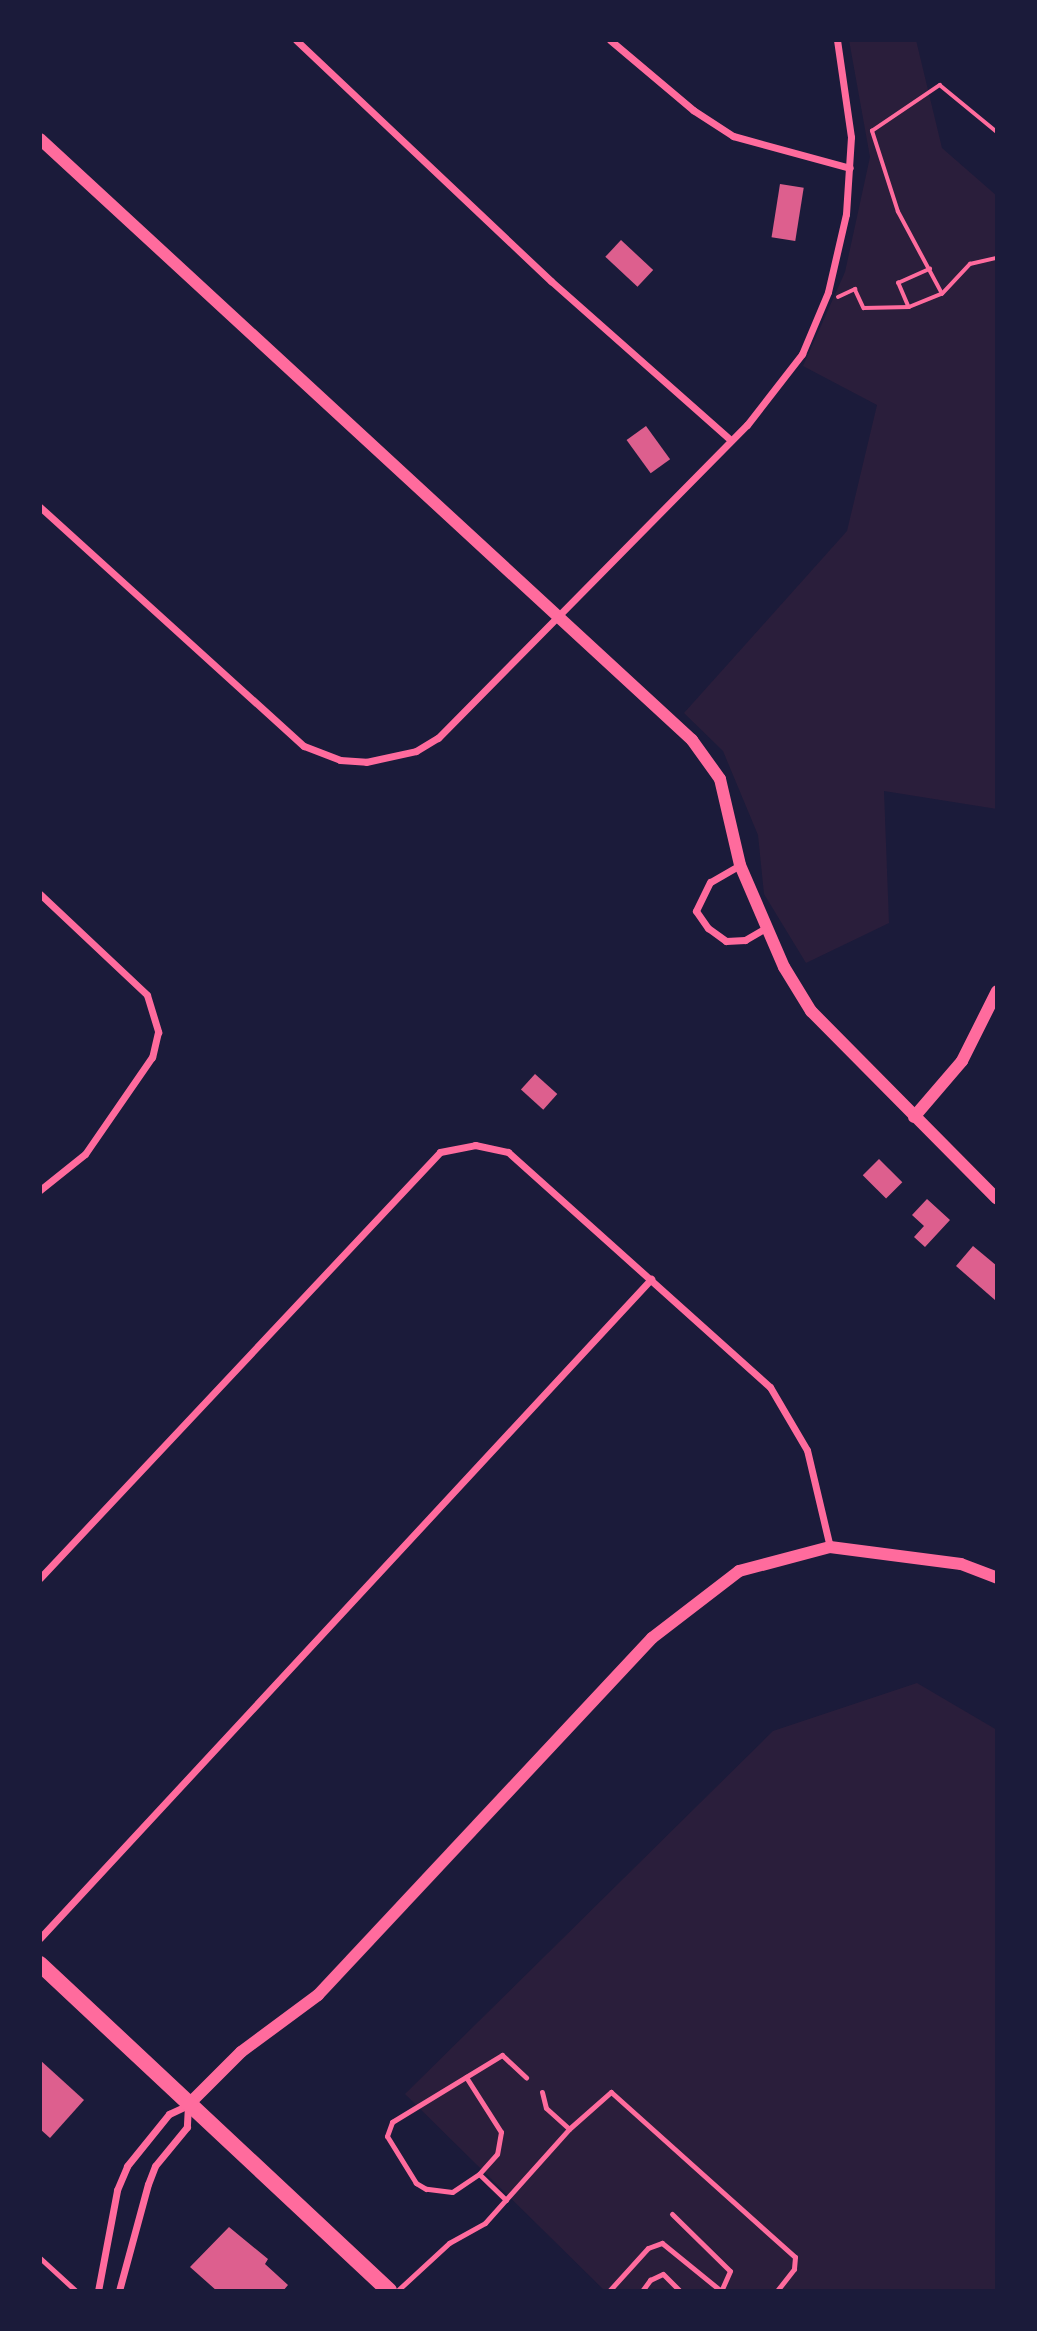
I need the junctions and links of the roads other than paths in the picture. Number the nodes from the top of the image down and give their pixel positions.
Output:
1 (296, 40) edge
2 (610, 40) edge
3 (837, 40) edge
4 (40, 139) edge
5 (850, 168) junction
6 (731, 440) junction
7 (40, 507) edge
8 (559, 618) junction
9 (740, 865) junction
10 (40, 894) edge
11 (766, 928) junction
12 (997, 991) edge
13 (914, 1117) junction
14 (40, 1190) edge
15 (997, 1199) edge
16 (650, 1279) junction
17 (830, 1547) junction
18 (40, 1578) edge
19 (997, 1578) edge
20 (40, 1938) edge
21 (40, 1964) edge
22 (466, 2077) junction
23 (526, 2077) dead end
24 (542, 2092) dead end
25 (188, 2105) junction
26 (569, 2129) junction
27 (479, 2174) junction
28 (506, 2200) junction
29 (672, 2214) dead end
30 (40, 2258) edge
31 (76, 2291) edge
32 (98, 2291) edge
33 (119, 2291) edge
34 (389, 2291) edge
35 (397, 2291) edge
36 (609, 2291) edge
37 (642, 2291) edge
38 (680, 2291) edge
39 (721, 2291) edge
40 (777, 2291) edge

1 - 6 street
2 - 5 street
3 - 5 street
4 - 8 street
5 - 6 street
6 - 8 street
7 - 8 street
8 - 9 street
9 - 11 street
9 - 11 street
10 - 14 street
11 - 13 street
12 - 13 street
13 - 15 street
16 - 17 street
16 - 18 street
16 - 20 street
17 - 19 street
17 - 25 street
21 - 25 main road
22 - 23 lane
22 - 27 lane
22 - 27 lane
24 - 26 lane
25 - 32 street
25 - 33 street
25 - 34 main road
26 - 28 lane
26 - 40 lane
27 - 28 lane
28 - 35 lane
29 - 39 lane
30 - 31 lane
36 - 39 lane
37 - 38 lane

